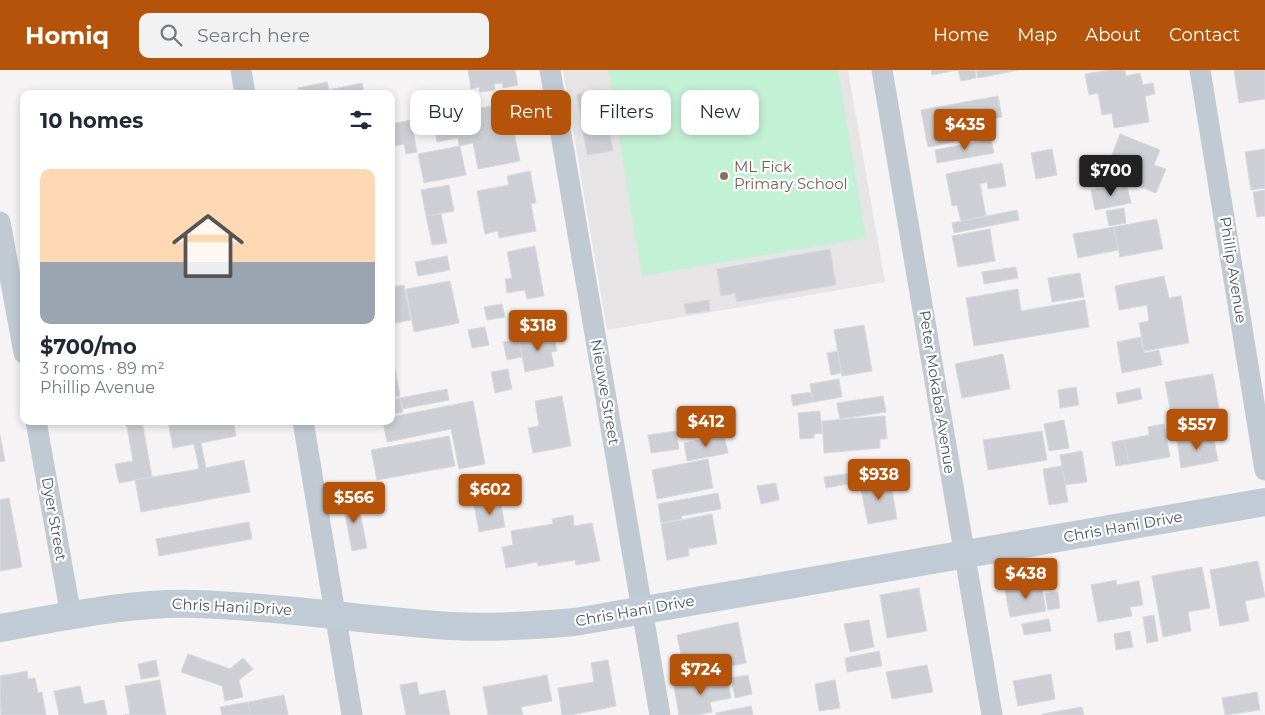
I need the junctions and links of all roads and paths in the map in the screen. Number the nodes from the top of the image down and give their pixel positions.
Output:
1 (241, 70) edge
2 (550, 70) edge
3 (882, 70) edge
4 (1200, 70) edge
5 (244, 90) edge
6 (0, 222) edge
7 (20, 331) edge
8 (37, 425) edge
9 (304, 425) edge
10 (1265, 470) edge
11 (1265, 502) edge
12 (964, 554) junction
13 (642, 610) junction
14 (336, 614) junction
15 (71, 616) junction
16 (0, 628) edge
17 (352, 715) edge
18 (660, 715) edge
19 (992, 715) edge

1 - 5 street
2 - 13 street, Nieuwe Street
3 - 12 street, Peter Mokaba Avenue
4 - 10 street, Phillip Avenue
6 - 7 street
8 - 15 street, Dyer Street
9 - 14 street
11 - 12 street, Chris Hani Drive
12 - 13 street, Chris Hani Drive
12 - 19 street, Peter Mokaba Avenue
13 - 14 street, Chris Hani Drive
13 - 18 street, Nieuwe Street
14 - 15 street, Chris Hani Drive
14 - 17 street
15 - 16 street, Chris Hani Drive

